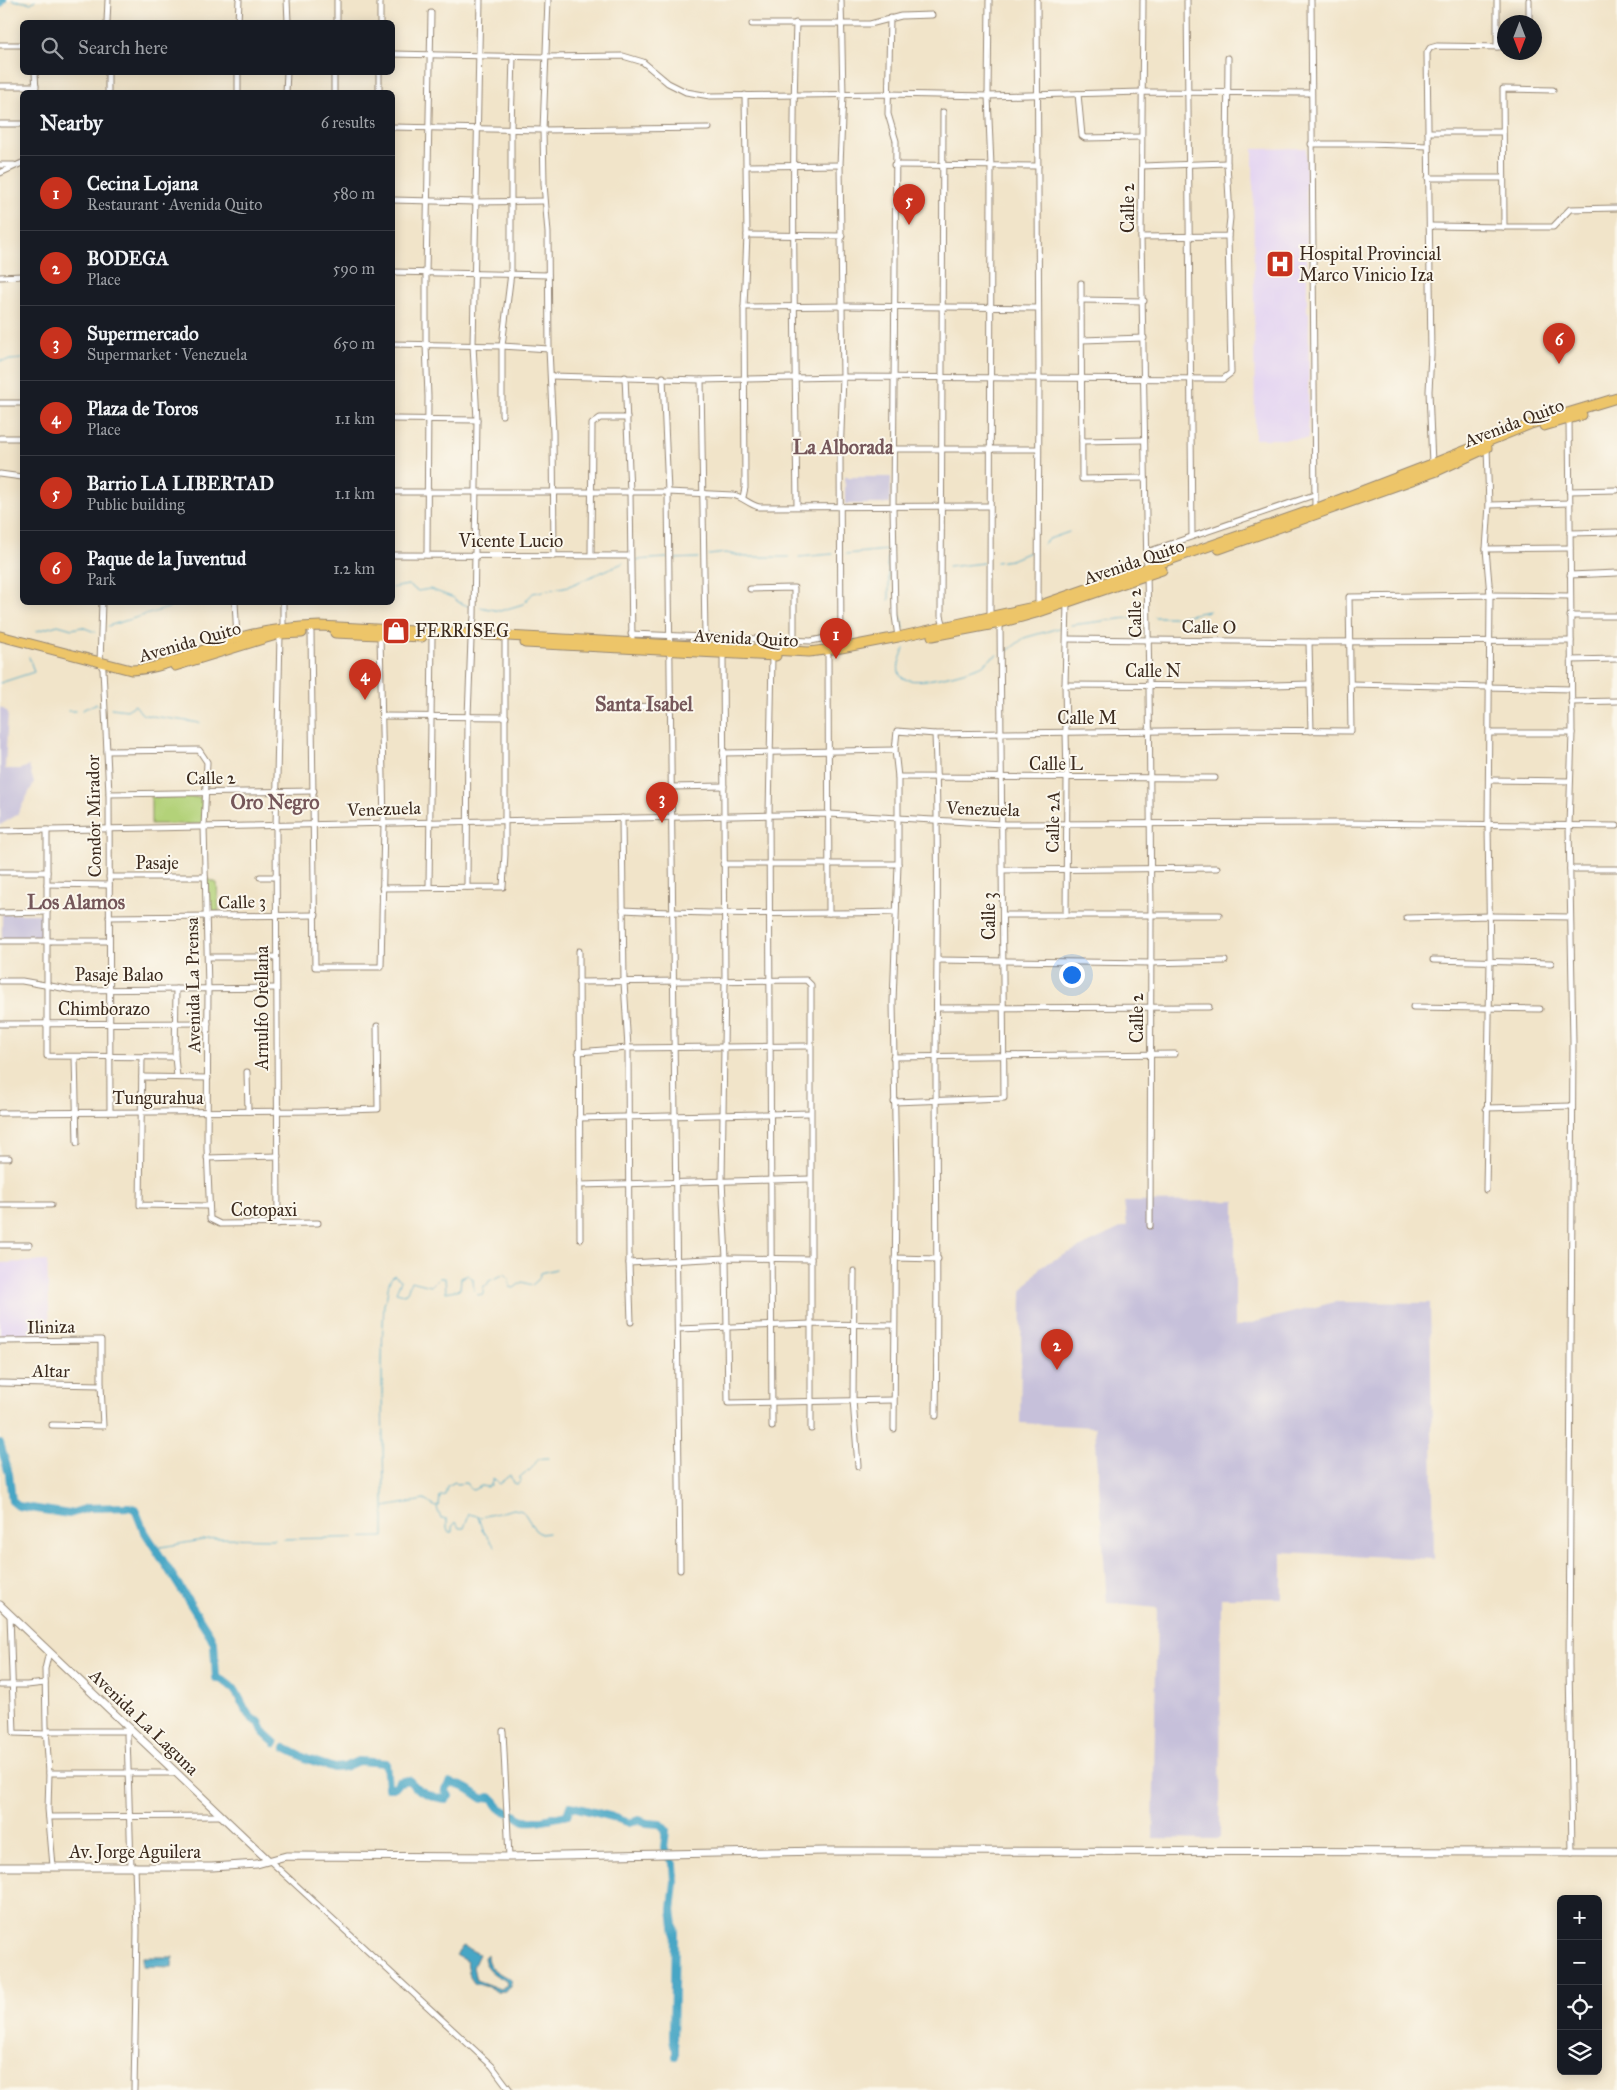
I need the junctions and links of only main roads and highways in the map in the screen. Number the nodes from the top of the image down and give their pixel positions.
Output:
1 (1613, 402) edge
2 (1148, 571) junction
3 (282, 631) junction
4 (0, 636) edge
5 (472, 637) junction
6 (0, 642) edge
7 (668, 642) junction
8 (101, 666) junction

1 - 2 highway, Avenida Quito
1 - 2 highway, Avenida Quito
2 - 7 highway, Avenida Quito
2 - 7 highway, Avenida Quito
3 - 5 highway, Avenida Quito
3 - 5 highway, Avenida Quito
3 - 8 highway, Avenida Quito
3 - 8 highway, Avenida Quito
4 - 8 highway, Avenida Quito
5 - 7 highway, Avenida Quito
5 - 7 highway, Avenida Quito
6 - 8 highway, Avenida Quito

